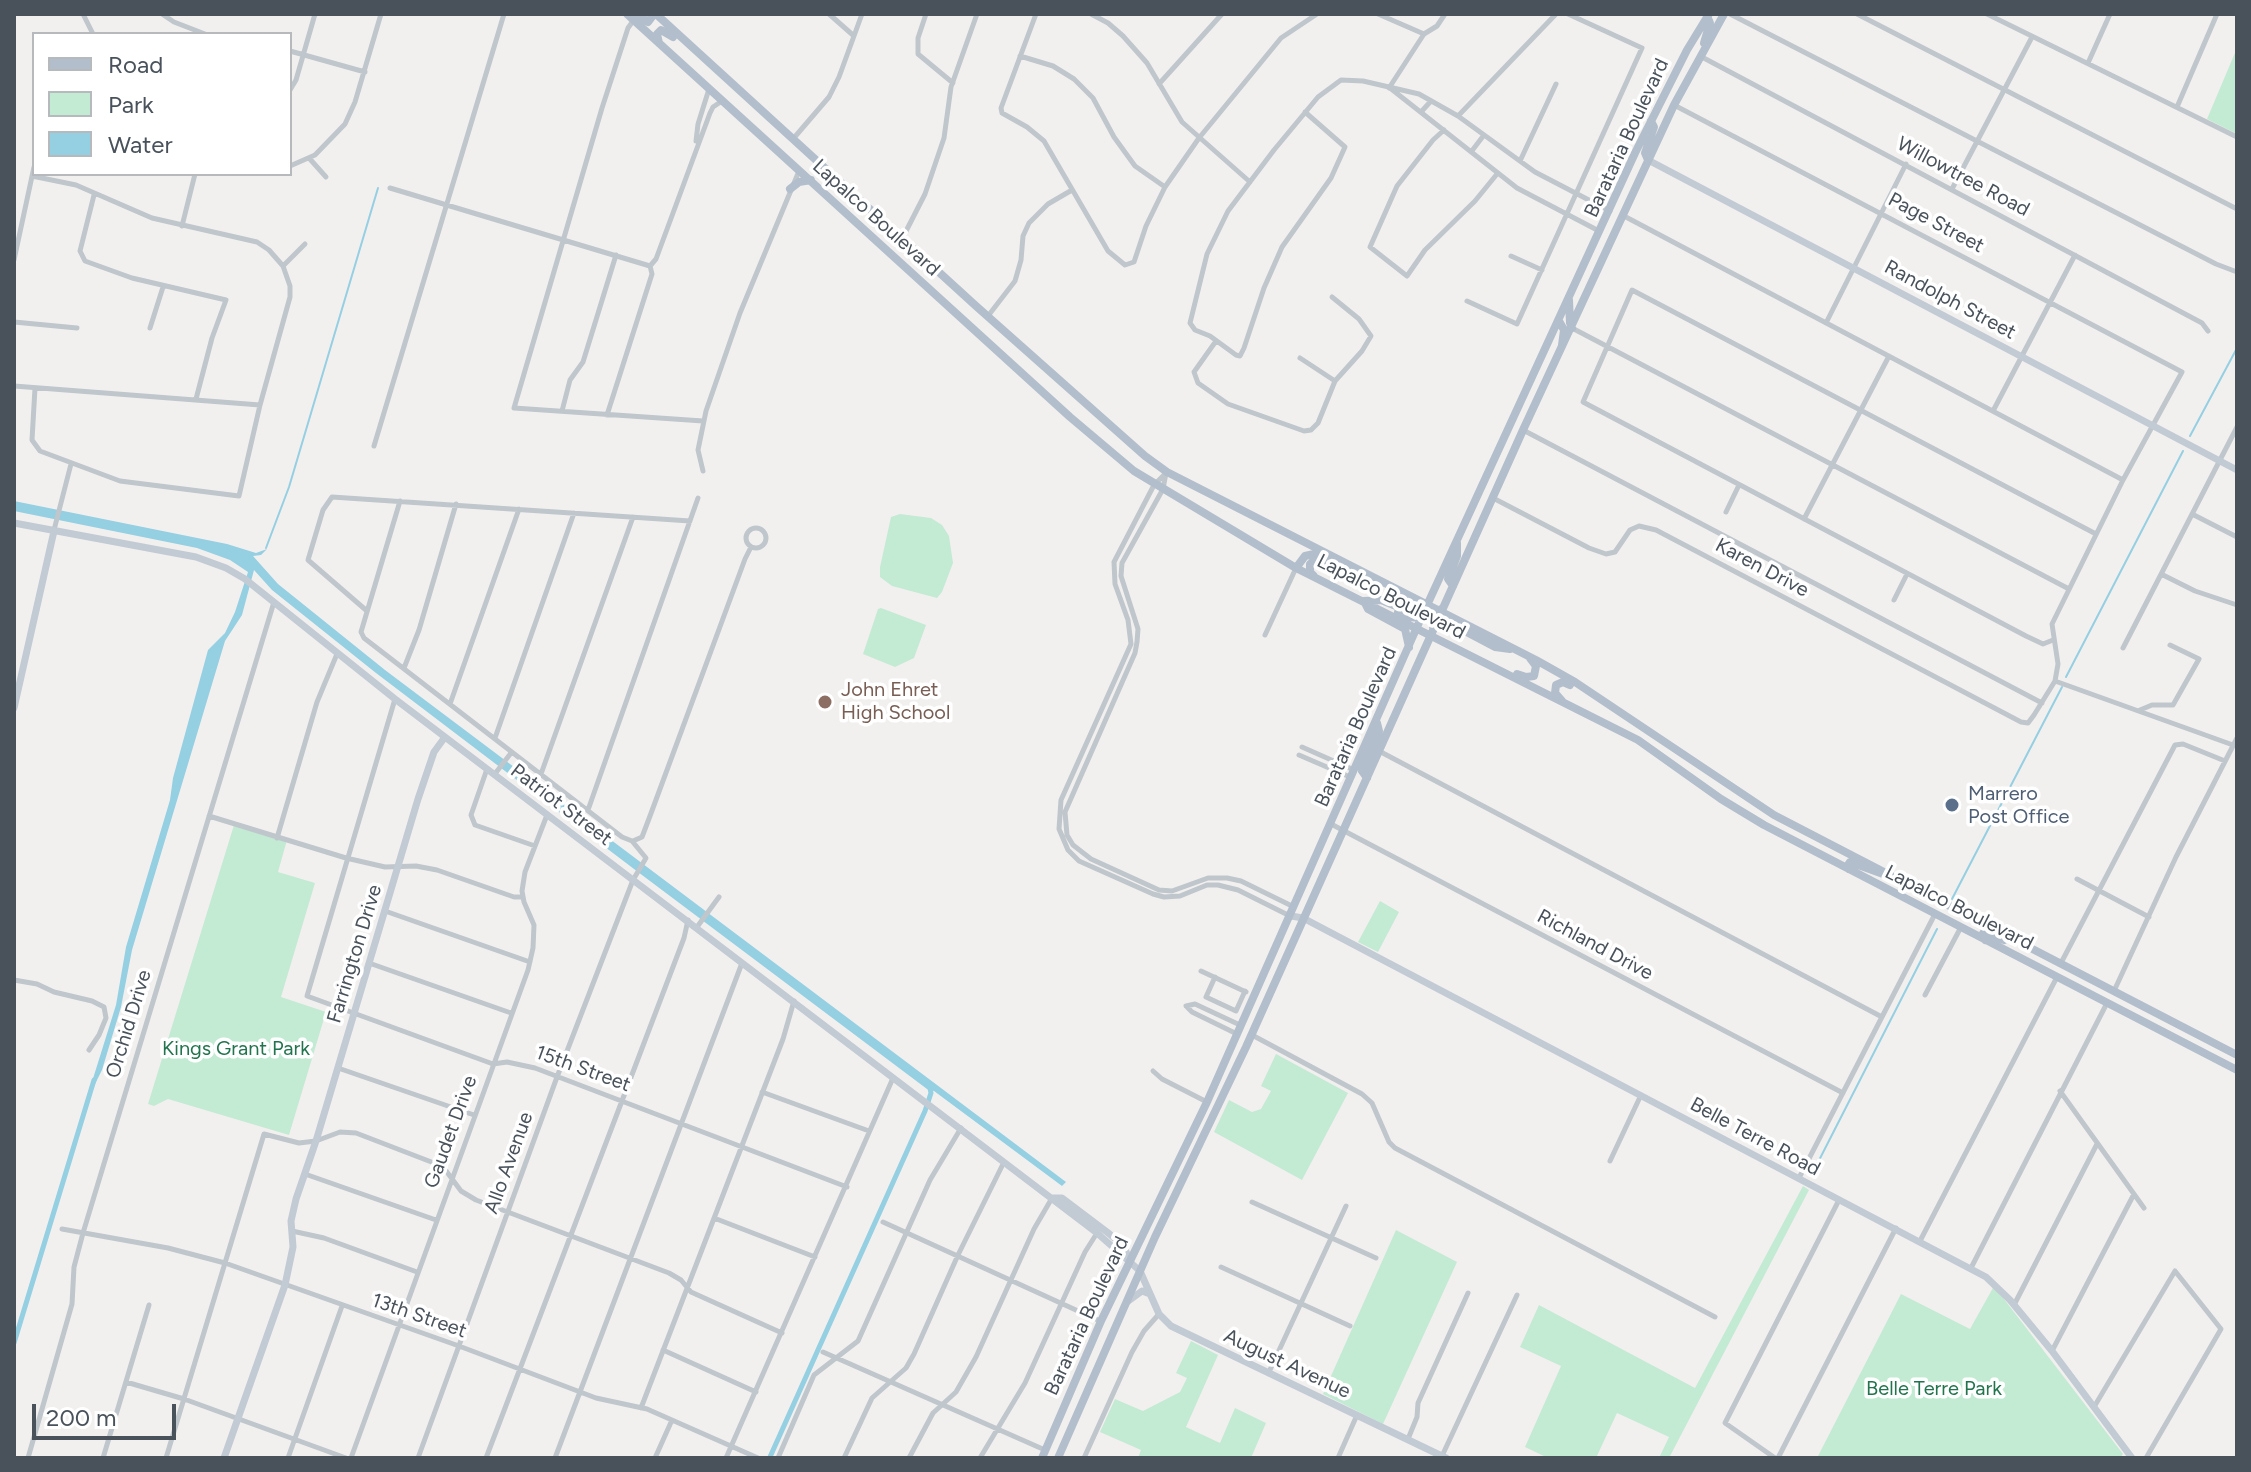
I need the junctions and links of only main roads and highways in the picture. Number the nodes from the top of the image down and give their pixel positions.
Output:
1 (655, 14) edge
2 (1724, 14) edge
3 (1706, 15) edge
4 (633, 16) edge
5 (659, 43) junction
6 (694, 50) junction
7 (1700, 53) junction
8 (1651, 121) junction
9 (793, 139) junction
10 (1648, 160) junction
11 (790, 161) junction
12 (800, 170) junction
13 (836, 178) junction
14 (811, 180) junction
15 (790, 189) road end
16 (1610, 211) junction
17 (886, 225) junction
18 (1612, 239) junction
19 (878, 241) junction
20 (904, 241) junction
21 (929, 264) junction
22 (917, 276) junction
23 (1569, 299) junction
24 (976, 306) junction
25 (1559, 321) junction
26 (970, 325) junction
27 (1572, 328) junction
28 (1562, 350) junction
29 (1027, 351) junction
30 (1015, 366) junction
31 (1050, 372) junction
32 (1038, 387) junction
33 (1517, 411) junction
34 (1511, 424) junction
35 (1523, 430) junction
36 (1517, 444) junction
37 (1145, 456) junction
38 (1124, 463) junction
39 (1487, 477) junction
40 (1482, 488) junction
41 (1493, 498) junction
42 (1488, 509) junction
43 (1457, 542) junction
44 (1296, 568) junction
45 (1351, 573) junction
46 (1314, 576) junction
47 (1389, 585) junction
48 (1453, 586) junction
49 (1375, 600) junction
50 (1364, 601) junction
51 (1429, 604) junction
52 (1442, 609) junction
53 (1422, 618) junction
54 (1424, 631) junction
55 (1476, 637) junction
56 (1458, 648) junction
57 (1408, 650) junction
58 (1519, 651) junction
59 (1528, 656) junction
60 (1486, 663) junction
61 (1606, 702) junction
62 (1564, 704) junction
63 (1398, 708) junction
64 (1377, 722) junction
65 (1352, 774) junction
66 (1367, 778) junction
67 (1361, 790) junction
68 (1849, 869) junction
69 (1896, 877) junction
70 (1918, 906) junction
71 (1977, 919) junction
72 (1985, 940) junction
73 (2031, 948) junction
74 (1246, 1015) junction
75 (2141, 1020) junction
76 (2188, 1029) junction
77 (1240, 1030) junction
78 (1251, 1035) junction
79 (2190, 1045) junction
80 (1246, 1047) junction
81 (2236, 1054) edge
82 (2237, 1070) edge
83 (1044, 1454) edge
84 (1058, 1458) edge

1 - 4 main road
1 - 6 main road, Lapalco Boulevard
2 - 7 main road, Barataria Boulevard
3 - 7 main road
3 - 8 main road, Barataria Boulevard
4 - 5 main road, Lapalco Boulevard
5 - 6 main road
5 - 11 main road, Lapalco Boulevard
6 - 9 main road, Lapalco Boulevard
7 - 10 main road, Barataria Boulevard
8 - 10 main road
8 - 16 main road, Barataria Boulevard
9 - 11 main road
9 - 13 main road, Lapalco Boulevard
10 - 18 main road, Barataria Boulevard
11 - 12 main road, Lapalco Boulevard
12 - 13 main road
12 - 14 main road, Lapalco Boulevard
13 - 17 main road, Lapalco Boulevard
14 - 15 main road
14 - 19 main road, Lapalco Boulevard
16 - 18 main road
16 - 23 main road, Barataria Boulevard
17 - 19 main road
17 - 20 main road, Lapalco Boulevard
18 - 27 main road, Barataria Boulevard
19 - 20 main road
19 - 22 main road, Lapalco Boulevard
20 - 21 main road, Lapalco Boulevard
21 - 22 main road
21 - 24 main road, Lapalco Boulevard
22 - 26 main road, Lapalco Boulevard
23 - 25 main road, Barataria Boulevard
23 - 27 main road
24 - 26 main road
24 - 29 main road, Lapalco Boulevard
25 - 28 main road
25 - 33 main road, Barataria Boulevard
26 - 30 main road, Lapalco Boulevard
27 - 28 main road, Barataria Boulevard
28 - 35 main road, Barataria Boulevard
29 - 30 main road
29 - 31 main road, Lapalco Boulevard
30 - 32 main road, Lapalco Boulevard
31 - 32 main road
31 - 37 main road, Lapalco Boulevard
32 - 38 main road, Lapalco Boulevard
33 - 34 main road, Barataria Boulevard
33 - 35 main road
34 - 36 main road
34 - 39 main road, Barataria Boulevard
35 - 36 main road, Barataria Boulevard
36 - 41 main road, Barataria Boulevard
37 - 38 main road
37 - 47 main road, Lapalco Boulevard
38 - 44 main road, Lapalco Boulevard
39 - 40 main road, Barataria Boulevard
39 - 41 main road
40 - 42 main road
40 - 43 main road, Barataria Boulevard
41 - 42 main road, Barataria Boulevard
42 - 48 main road, Barataria Boulevard
43 - 48 main road
43 - 51 main road, Barataria Boulevard
44 - 45 main road
44 - 46 main road, Lapalco Boulevard
45 - 46 main road
45 - 47 main road
46 - 50 main road, Lapalco Boulevard
47 - 49 main road
47 - 51 main road, Lapalco Boulevard
48 - 52 main road, Barataria Boulevard
49 - 50 main road
49 - 53 main road
50 - 54 main road, Lapalco Boulevard
50 - 57 main road
51 - 52 main road, Lapalco Boulevard
51 - 53 main road, Barataria Boulevard
52 - 53 main road
52 - 54 main road, Barataria Boulevard
52 - 58 main road, Lapalco Boulevard
53 - 54 main road, Barataria Boulevard
54 - 55 main road
54 - 56 main road, Lapalco Boulevard
54 - 57 main road, Barataria Boulevard
54 - 63 main road, Barataria Boulevard
55 - 56 main road
55 - 58 main road
56 - 60 main road, Lapalco Boulevard
57 - 63 main road
57 - 64 main road, Barataria Boulevard
58 - 59 main road, Lapalco Boulevard
59 - 60 main road
59 - 61 main road, Lapalco Boulevard
60 - 62 main road, Lapalco Boulevard
61 - 62 main road
61 - 69 main road, Lapalco Boulevard
62 - 68 main road, Lapalco Boulevard
63 - 66 main road, Barataria Boulevard
64 - 65 main road, Barataria Boulevard
64 - 66 main road
65 - 67 main road
65 - 74 main road, Barataria Boulevard
66 - 67 main road, Barataria Boulevard
67 - 78 main road, Barataria Boulevard
68 - 69 main road
68 - 70 main road, Lapalco Boulevard
69 - 71 main road, Lapalco Boulevard
70 - 71 main road
70 - 72 main road, Lapalco Boulevard
71 - 73 main road, Lapalco Boulevard
72 - 73 main road
72 - 75 main road, Lapalco Boulevard
73 - 76 main road, Lapalco Boulevard
74 - 77 main road, Barataria Boulevard
74 - 78 main road
75 - 76 main road
75 - 79 main road, Lapalco Boulevard
76 - 81 main road, Lapalco Boulevard
77 - 80 main road
77 - 83 main road, Barataria Boulevard
78 - 80 main road, Barataria Boulevard
79 - 81 main road
79 - 82 main road, Lapalco Boulevard
80 - 84 main road, Barataria Boulevard

